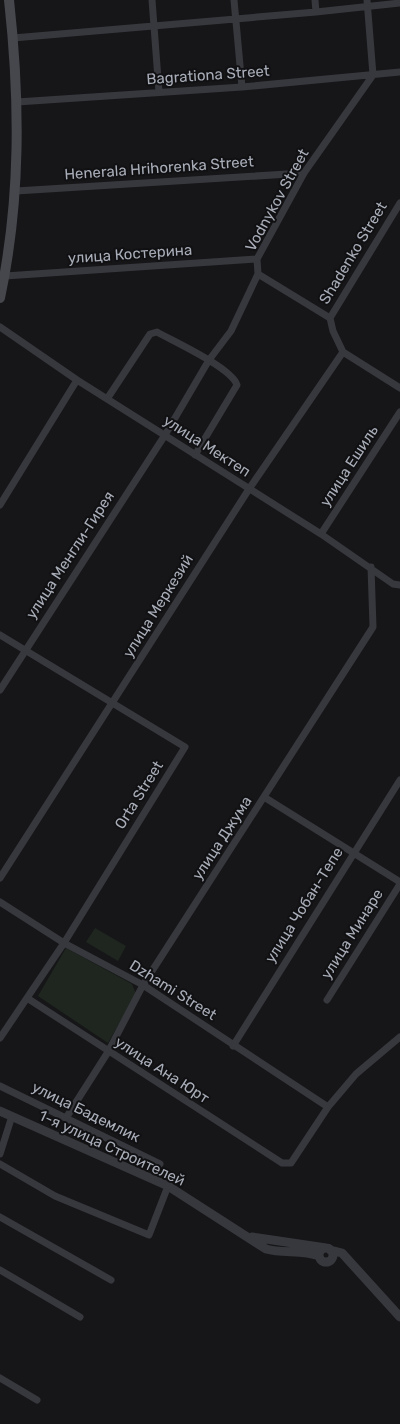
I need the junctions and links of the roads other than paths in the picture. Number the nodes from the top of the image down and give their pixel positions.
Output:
1 (9, 0) edge
2 (152, 0) edge
3 (234, 0) edge
4 (315, 0) edge
5 (368, 3) edge
6 (400, 3) edge
7 (316, 12) junction
8 (235, 18) junction
9 (154, 26) junction
10 (13, 38) junction
11 (400, 72) edge
12 (374, 75) junction
13 (242, 87) junction
14 (159, 92) junction
15 (17, 102) junction
16 (304, 173) junction
17 (16, 191) junction
18 (400, 203) edge
19 (257, 259) junction
20 (258, 274) junction
21 (4, 276) junction
22 (0, 298) edge
23 (330, 318) junction
24 (0, 327) edge
25 (343, 352) junction
26 (209, 360) junction
27 (77, 380) junction
28 (400, 388) edge
29 (107, 399) junction
30 (400, 412) edge
31 (165, 435) junction
32 (195, 456) junction
33 (249, 489) junction
34 (0, 505) edge
35 (322, 534) junction
36 (371, 567) junction
37 (400, 585) edge
38 (0, 635) edge
39 (25, 649) junction
40 (0, 690) edge
41 (113, 703) junction
42 (400, 780) edge
43 (264, 797) junction
44 (354, 851) junction
45 (0, 878) edge
46 (400, 883) edge
47 (0, 902) edge
48 (64, 943) junction
49 (144, 986) junction
50 (27, 998) junction
51 (327, 1000) dead end
52 (400, 1037) edge
53 (0, 1038) edge
54 (233, 1046) junction
55 (108, 1052) junction
56 (0, 1086) edge
57 (328, 1107) junction
58 (0, 1111) edge
59 (12, 1116) junction
60 (66, 1118) junction
61 (0, 1154) edge
62 (0, 1164) edge
63 (160, 1164) dead end
64 (168, 1186) junction
65 (0, 1217) edge
66 (233, 1228) junction
67 (328, 1249) junction
68 (342, 1253) junction
69 (319, 1256) junction
70 (330, 1261) junction
71 (0, 1270) edge
72 (111, 1280) dead end
73 (80, 1317) dead end
74 (400, 1317) edge
75 (0, 1378) edge
76 (37, 1400) dead end

1 - 10 main road
2 - 9 street
3 - 8 street
4 - 7 street
5 - 6 street
5 - 7 street
5 - 12 street
7 - 8 street
8 - 9 street
8 - 13 street
9 - 10 street
9 - 14 street
10 - 15 main road
11 - 12 street, Bagrationa Street
12 - 13 street, Bagrationa Street
12 - 16 street, Vodnykov Street
13 - 14 street, Bagrationa Street
14 - 15 street, Bagrationa Street
15 - 17 main road
16 - 17 street, Henerala Hrihorenka Street
16 - 19 street, Vodnykov Street
17 - 21 main road
18 - 23 street, Shadenko Street
19 - 20 street, Vodnykov Street
19 - 21 street, улица Костерина
20 - 23 street
20 - 26 street, Vodnykov Street
21 - 22 main road
23 - 25 street
24 - 27 street, улица Мектеп
25 - 28 street
25 - 33 street, улица Меркезий
26 - 29 street
26 - 31 street, Vodnykov Street
26 - 32 street
27 - 29 street, улица Мектеп
27 - 34 street
29 - 31 street, улица Мектеп
30 - 35 street, улица Ешиль
31 - 32 street, улица Мектеп
31 - 39 street, улица Менгли-Гирея
32 - 33 street, улица Мектеп
33 - 35 street, улица Мектеп
33 - 41 street, улица Меркезий
35 - 36 street, улица Мектеп
36 - 37 street, улица Мектеп
36 - 43 street, улица Джума
38 - 39 street, Orta Street
39 - 40 street, улица Менгли-Гирея
39 - 41 street, Orta Street
41 - 45 street, улица Меркезий
41 - 48 street, Orta Street
42 - 44 street, улица Чобан-Тепе
43 - 44 street
43 - 49 street, улица Джума
44 - 46 street
44 - 54 street, улица Чобан-Тепе
46 - 51 street, улица Минаре
47 - 48 street, Dzhami Street
48 - 49 street, Dzhami Street
48 - 50 street, Orta Street
49 - 54 street, Dzhami Street
49 - 55 street, улица Джума
50 - 53 street, Orta Street
50 - 55 street, улица Ана Юрт
52 - 57 street
54 - 57 street, Dzhami Street
55 - 57 street, улица Ана Юрт
55 - 60 street, улица Джума
56 - 60 street, улица Бадемлик
58 - 59 street, 1-я улица Строителей
59 - 61 street
59 - 64 street, 1-я улица Строителей
60 - 63 street, улица Бадемлик
62 - 64 street
64 - 66 street, 1-я улица Строителей
65 - 72 street
66 - 67 street
66 - 69 street, 1-я улица Строителей
67 - 68 street
67 - 69 street
67 - 70 street
68 - 70 street
68 - 74 street
69 - 70 street
71 - 73 street
75 - 76 street

